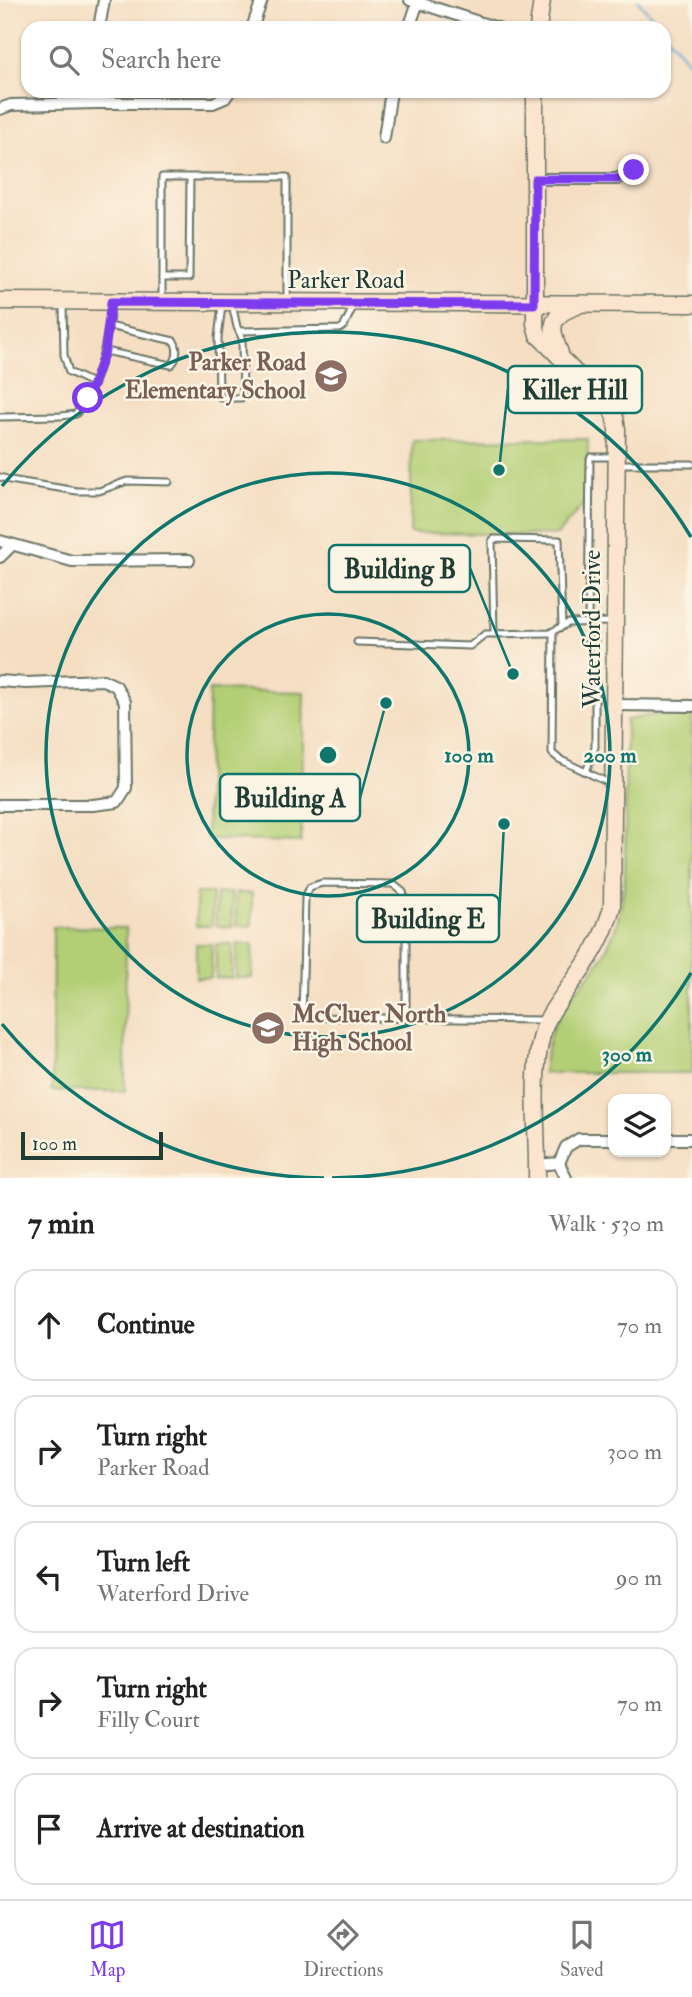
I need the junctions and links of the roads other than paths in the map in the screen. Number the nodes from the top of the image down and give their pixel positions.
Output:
1 (104, 0) edge
2 (262, 0) edge
3 (542, 0) edge
4 (414, 1) edge
5 (100, 21) edge
6 (254, 21) edge
7 (410, 21) edge
8 (475, 21) edge
9 (539, 21) edge
10 (87, 98) edge
11 (116, 98) edge
12 (222, 98) edge
13 (390, 98) edge
14 (536, 98) edge
15 (0, 109) edge
16 (384, 138) dead end
17 (634, 170) dead end
18 (190, 177) junction
19 (535, 179) junction
20 (162, 278) junction
21 (0, 301) edge
22 (62, 301) junction
23 (111, 302) junction
24 (162, 302) junction
25 (227, 302) junction
26 (287, 302) junction
27 (355, 303) junction
28 (534, 304) junction
29 (586, 304) junction
30 (692, 304) edge
31 (109, 326) junction
32 (239, 331) junction
33 (105, 351) junction
34 (563, 359) junction
35 (93, 384) junction
36 (0, 417) edge
37 (616, 461) junction
38 (692, 464) edge
39 (0, 477) edge
40 (169, 482) dead end
41 (0, 541) edge
42 (12, 545) junction
43 (0, 557) edge
44 (189, 560) dead end
45 (592, 622) junction
46 (615, 622) junction
47 (562, 627) junction
48 (552, 631) junction
49 (494, 634) junction
50 (357, 642) dead end
51 (0, 681) edge
52 (614, 705) junction
53 (692, 706) edge
54 (586, 772) junction
55 (614, 786) junction
56 (0, 805) edge
57 (407, 1019) junction
58 (547, 1020) junction
59 (608, 1139) edge
60 (671, 1139) edge
61 (692, 1139) edge
62 (559, 1163) junction
63 (538, 1171) edge
64 (566, 1178) edge

1 - 5 street
2 - 6 street
3 - 9 street
4 - 7 street
4 - 8 street
10 - 15 street
11 - 12 street
13 - 16 street
14 - 19 street, Waterford Drive
17 - 19 street
18 - 20 lane
18 - 20 lane
18 - 26 lane
19 - 28 street, Waterford Drive
20 - 24 lane
21 - 22 street, Parker Road
22 - 23 street, Parker Road
22 - 35 lane
23 - 24 street, Parker Road
23 - 31 lane
24 - 25 street, Parker Road
25 - 26 street, Parker Road
25 - 32 lane
25 - 32 lane
26 - 27 street, Parker Road
27 - 28 street, Parker Road
27 - 32 lane
28 - 29 street, Parker Road
28 - 34 street, Waterford Drive
29 - 30 street, Parker Road
29 - 34 street
31 - 33 lane
31 - 33 lane
33 - 35 lane
34 - 37 street, Waterford Drive
35 - 36 lane
37 - 38 lane
37 - 45 lane
37 - 46 street, Waterford Drive
39 - 40 lane
41 - 42 street
42 - 43 street
42 - 44 street
45 - 46 lane
45 - 47 lane
45 - 54 lane
46 - 52 street, Waterford Drive
47 - 48 lane
47 - 49 lane
48 - 49 lane
48 - 54 lane
49 - 50 lane
51 - 56 street
52 - 53 street
52 - 55 street, Waterford Drive
54 - 55 lane
55 - 58 street, Waterford Drive
57 - 57 lane
57 - 58 lane
58 - 63 street, Waterford Drive
59 - 62 street
60 - 61 street
62 - 63 street
62 - 64 street

